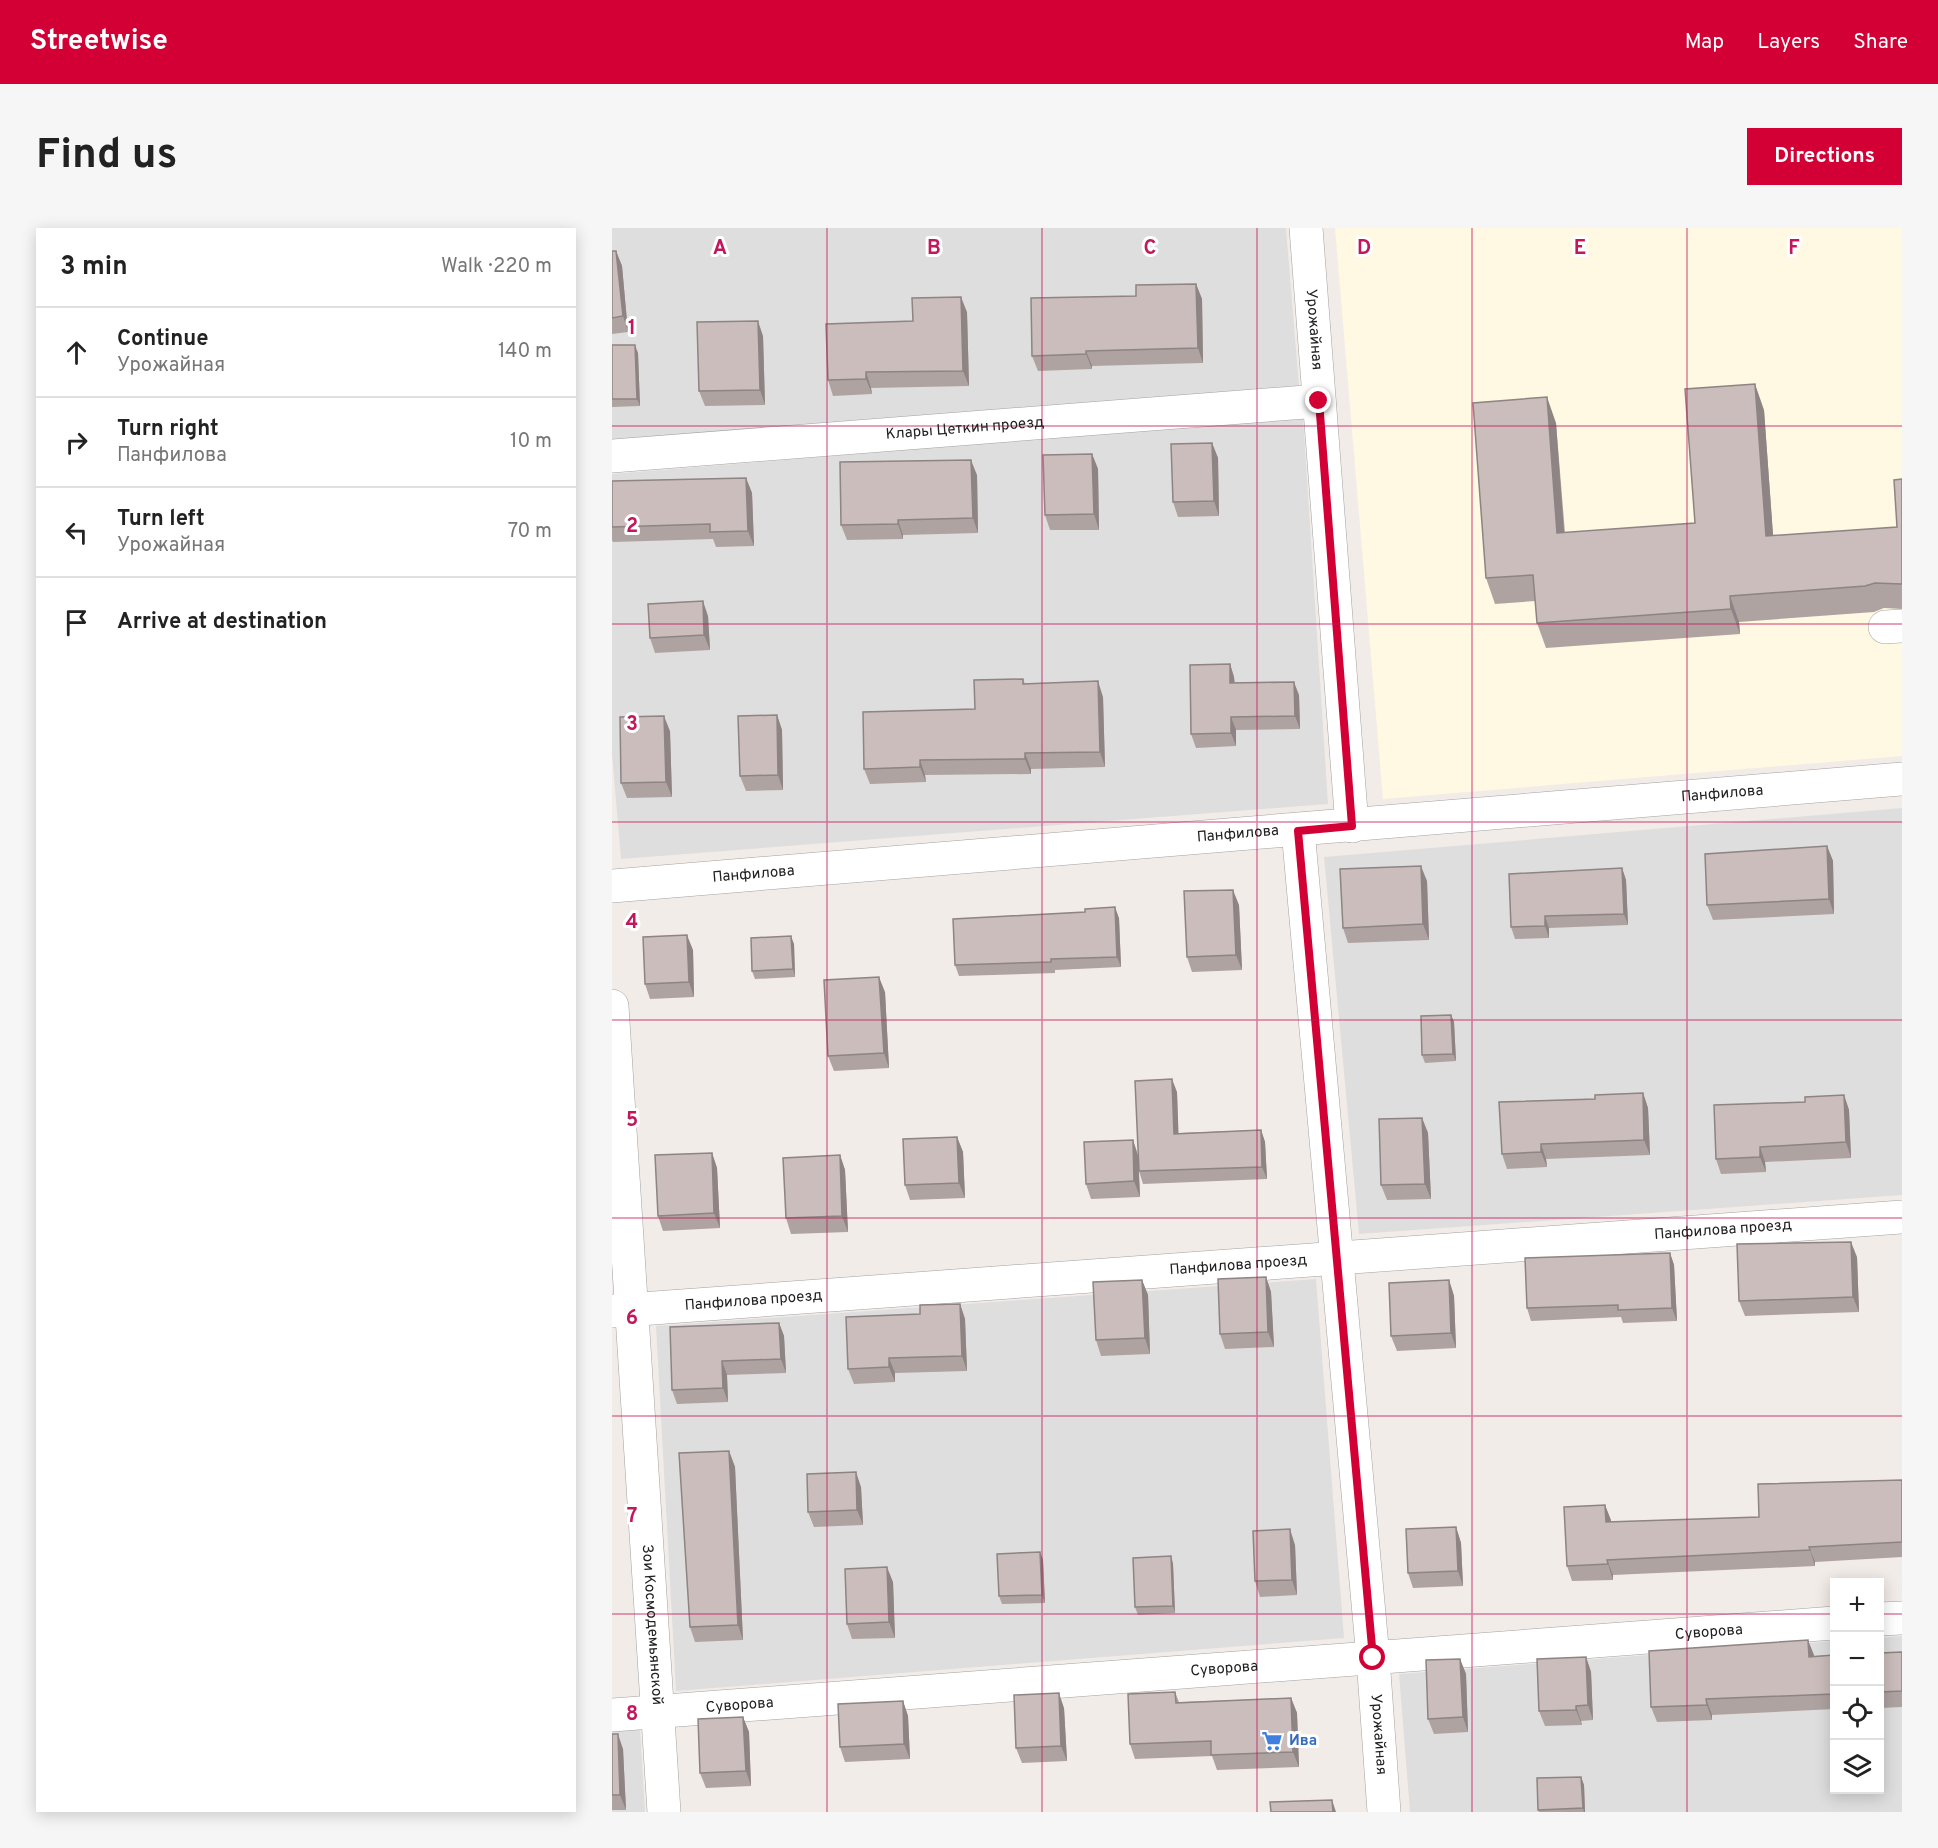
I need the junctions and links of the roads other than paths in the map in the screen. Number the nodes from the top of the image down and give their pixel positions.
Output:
1 (1306, 228) edge
2 (1319, 401) junction
3 (612, 456) edge
4 (1902, 779) edge
5 (1352, 826) junction
6 (1298, 831) junction
7 (612, 886) edge
8 (612, 1006) edge
9 (1902, 1216) edge
10 (1336, 1258) junction
11 (622, 1310) edge
12 (1902, 1618) edge
13 (1884, 1619) edge
14 (1830, 1623) edge
15 (1373, 1658) junction
16 (658, 1712) junction
17 (612, 1715) edge
18 (664, 1812) edge
19 (1384, 1812) edge

1 - 2 street, Урожайная
2 - 3 street, Клары Цеткин проезд
2 - 5 street, Урожайная
4 - 5 street, Панфилова
5 - 6 street, Панфилова
6 - 7 street, Панфилова
6 - 10 street, Урожайная
8 - 11 street, Зои Космодемьянской
9 - 10 street, Панфилова проезд
10 - 11 street, Панфилова проезд
10 - 15 street, Урожайная
11 - 16 street, Зои Космодемьянской
12 - 13 street
14 - 15 street, Суворова
15 - 16 street, Суворова
15 - 19 street, Урожайная
16 - 17 street, Суворова
16 - 18 street, Зои Космодемьянской

